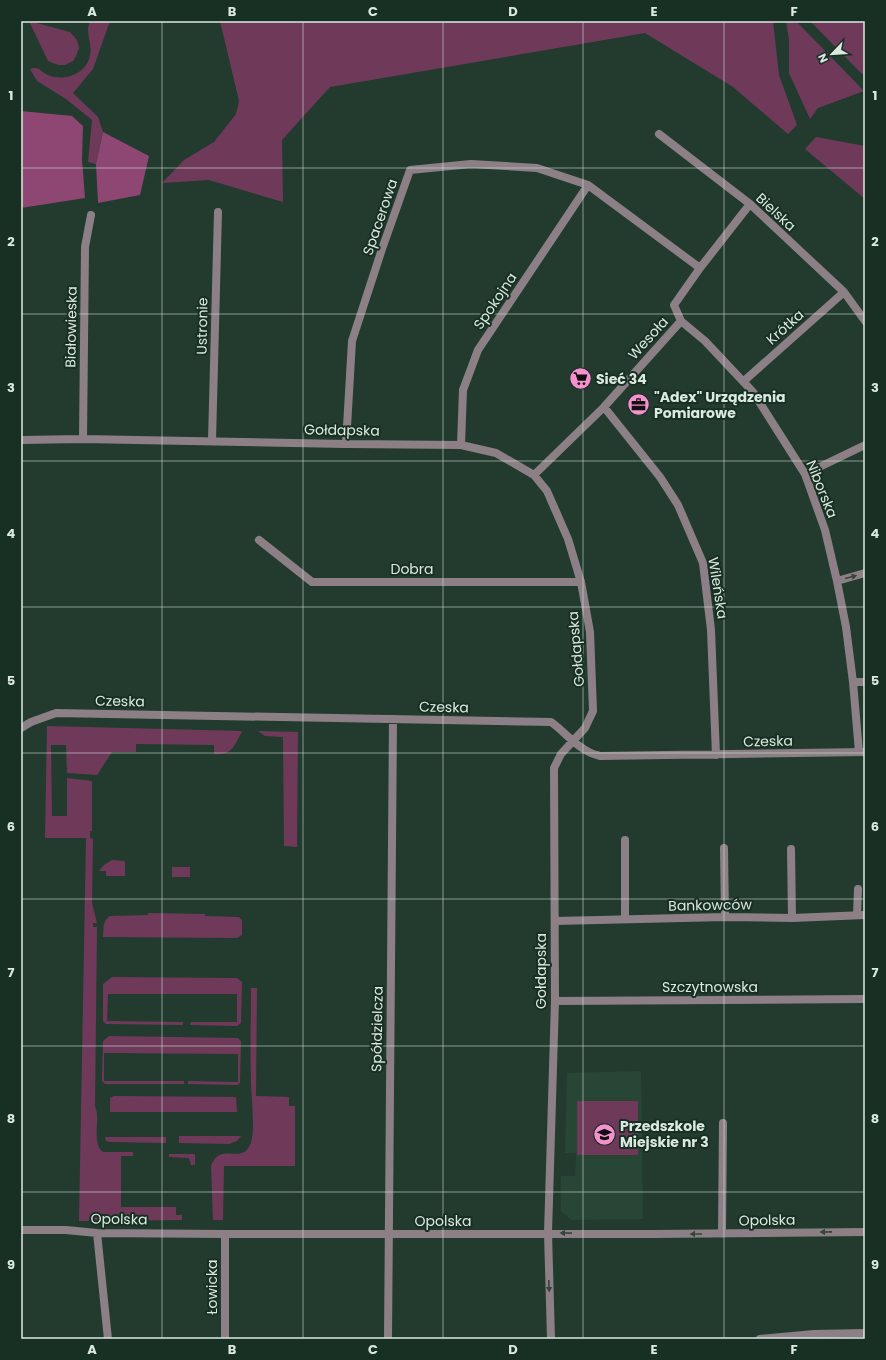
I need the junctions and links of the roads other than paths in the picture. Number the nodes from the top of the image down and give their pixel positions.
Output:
1 (659, 134) dead end
2 (588, 185) junction
3 (750, 204) junction
4 (218, 212) dead end
5 (91, 215) dead end
6 (700, 268) junction
7 (844, 292) junction
8 (682, 321) junction
9 (865, 321) edge
10 (744, 381) junction
11 (604, 407) junction
12 (83, 439) junction
13 (21, 440) edge
14 (212, 441) junction
15 (346, 444) junction
16 (461, 445) junction
17 (865, 445) edge
18 (805, 474) junction
19 (534, 475) junction
20 (259, 540) dead end
21 (865, 573) edge
22 (837, 581) junction
23 (581, 582) junction
24 (853, 682) junction
25 (865, 682) edge
26 (393, 719) junction
27 (21, 728) edge
28 (573, 741) junction
29 (862, 752) edge
30 (716, 755) junction
31 (625, 840) dead end
32 (724, 848) dead end
33 (791, 849) dead end
34 (858, 889) dead end
35 (861, 915) edge
36 (726, 918) junction
37 (792, 918) junction
38 (625, 919) junction
39 (555, 921) junction
40 (865, 999) edge
41 (554, 1001) junction
42 (723, 1123) dead end
43 (21, 1230) edge
44 (865, 1232) edge
45 (97, 1233) junction
46 (548, 1233) junction
47 (225, 1234) junction
48 (388, 1234) junction
49 (722, 1234) junction
50 (865, 1333) edge
51 (108, 1339) edge
52 (225, 1339) edge
53 (388, 1339) edge
54 (551, 1339) edge
55 (760, 1339) edge

1 - 3 street, Bielska
2 - 6 street, Spacerowa
2 - 15 street, Spacerowa
2 - 16 street, Spokojna
3 - 6 street, Wesoła
3 - 7 street, Bielska
4 - 14 street, Ustronie
5 - 12 street, Białowieska
6 - 8 street, Wesoła
7 - 9 street, Bielska
7 - 10 street, Krótka
8 - 10 street, Niborska
8 - 11 street, Wesoła
10 - 18 street, Niborska
11 - 19 street, Wesoła
11 - 30 street, Wileńska
12 - 13 street, Gołdapska
12 - 14 street, Gołdapska
14 - 15 street, Gołdapska
15 - 16 street, Gołdapska
16 - 19 street, Gołdapska
17 - 18 street
18 - 22 street, Niborska
19 - 23 street, Gołdapska
20 - 23 street, Dobra
22 -> 21 street
22 - 24 street, Niborska
23 - 28 street, Gołdapska
24 - 25 street
24 - 29 street, Niborska
26 - 27 street, Czeska
26 - 28 street, Czeska
26 - 48 street, Spółdzielcza
28 - 30 street, Czeska
28 - 39 street, Gołdapska
29 - 30 street, Czeska
31 - 38 street
32 - 36 street
33 - 37 street
34 - 35 street
35 - 37 street, Bankowców
36 - 37 street, Bankowców
36 - 38 street, Bankowców
38 - 39 street, Bankowców
39 - 41 street, Gołdapska
40 - 41 street, Szczytnowska
41 - 46 street, Gołdapska
42 - 49 street
43 - 45 street, Opolska
44 -> 49 street, Opolska
45 - 47 street, Opolska
45 - 51 street
46 - 48 street, Opolska
49 -> 46 street, Opolska
46 -> 54 street, Gołdapska
47 - 48 street, Opolska
47 - 52 street, Łowicka
48 - 53 street, Spółdzielcza
50 - 55 street

